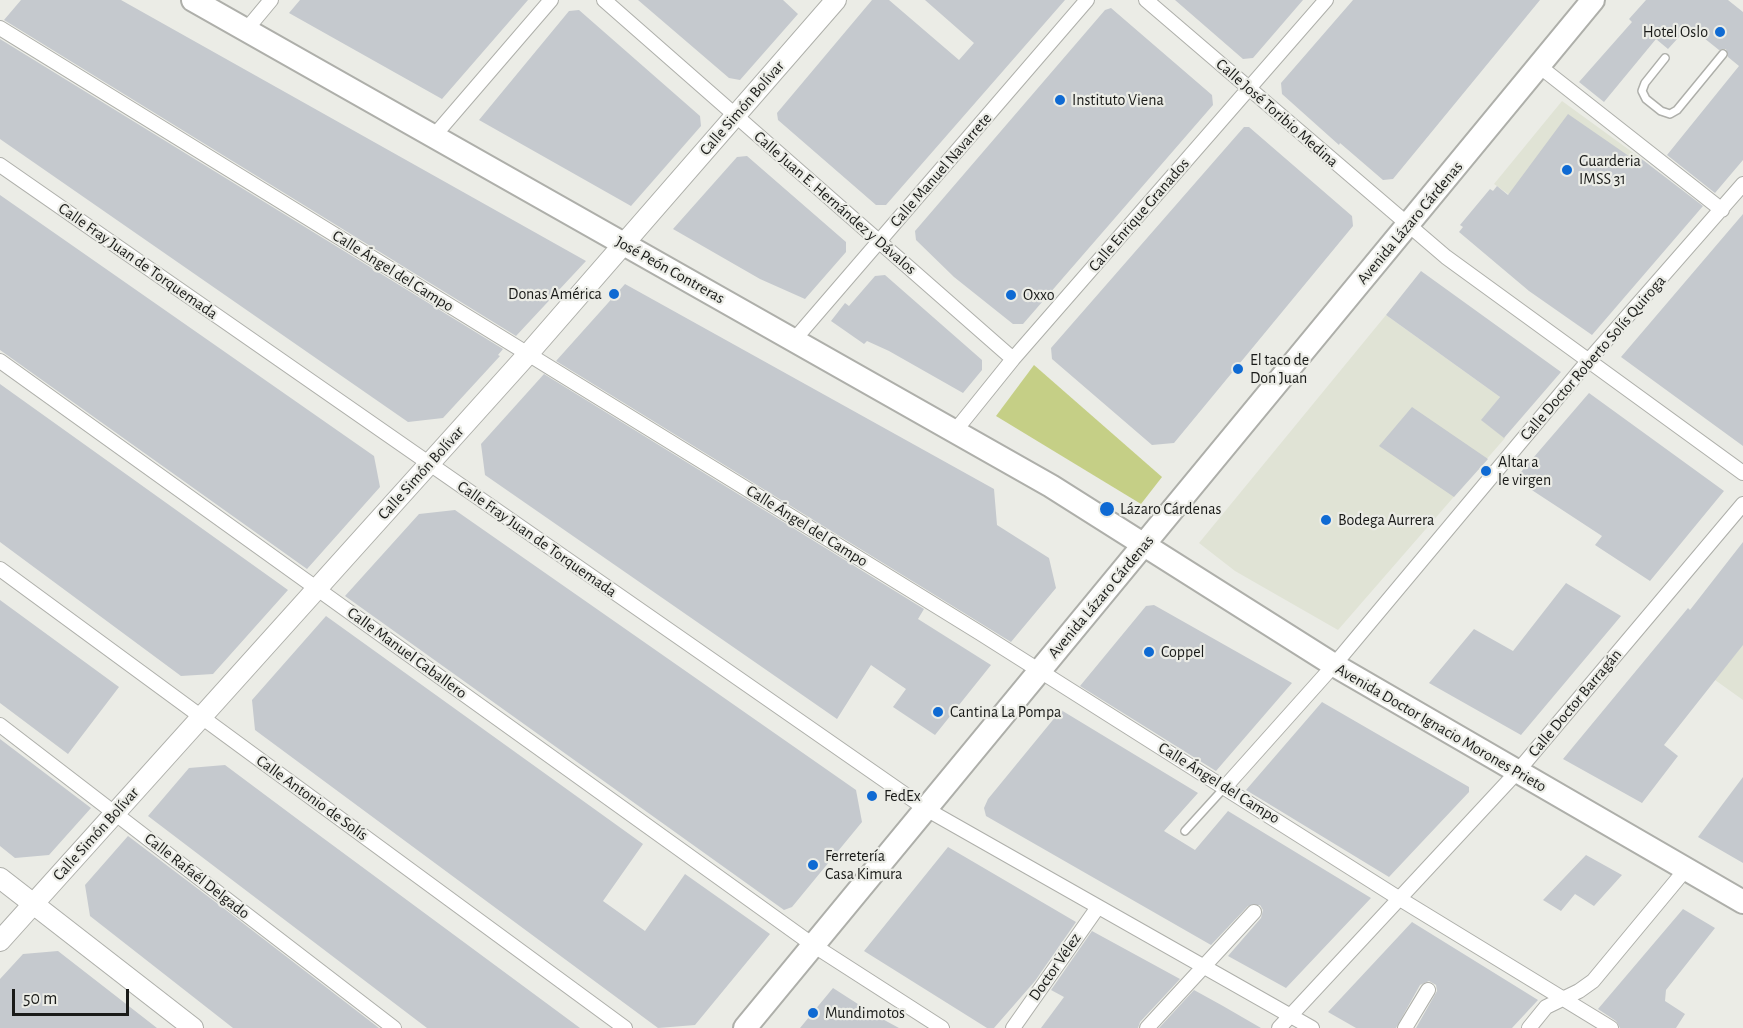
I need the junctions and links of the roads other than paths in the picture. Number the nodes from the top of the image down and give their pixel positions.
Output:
1 (193, 0) edge
2 (271, 0) edge
3 (551, 0) edge
4 (604, 0) edge
5 (836, 0) edge
6 (1088, 0) edge
7 (1146, 0) edge
8 (1326, 0) edge
9 (1593, 0) edge
10 (0, 28) edge
11 (246, 30) junction
12 (1724, 54) dead end
13 (1665, 58) dead end
14 (1539, 66) junction
15 (1249, 89) junction
16 (735, 116) junction
17 (434, 136) junction
18 (0, 165) edge
19 (1743, 184) edge
20 (1722, 210) junction
21 (1408, 225) junction
22 (879, 242) junction
23 (624, 244) junction
24 (794, 340) junction
25 (528, 354) junction
26 (1013, 359) junction
27 (1588, 360) junction
28 (0, 362) edge
29 (955, 431) junction
30 (429, 464) junction
31 (1743, 472) edge
32 (1743, 504) edge
33 (1143, 546) junction
34 (0, 569) edge
35 (316, 588) junction
36 (1334, 665) junction
37 (1040, 671) junction
38 (201, 717) junction
39 (0, 724) edge
40 (1516, 772) junction
41 (1225, 787) junction
42 (926, 809) junction
43 (116, 814) junction
44 (1185, 831) dead end
45 (1686, 869) junction
46 (0, 878) edge
47 (1400, 899) junction
48 (1743, 902) edge
49 (33, 904) junction
50 (1098, 907) junction
51 (1254, 912) dead end
52 (0, 941) edge
53 (813, 945) junction
54 (1203, 967) junction
55 (1428, 990) dead end
56 (1563, 999) junction
57 (1290, 1016) junction
58 (193, 1028) edge
59 (394, 1028) edge
60 (625, 1028) edge
61 (745, 1028) edge
62 (942, 1028) edge
63 (1013, 1028) edge
64 (1147, 1028) edge
65 (1279, 1028) edge
66 (1312, 1028) edge
67 (1405, 1028) edge
68 (1529, 1028) edge
69 (1611, 1028) edge

1 - 11 main road, José Peón Contreras
2 - 11 street
3 - 17 street
4 - 16 street, Calle Juan E. Hernández y Dávalos
5 - 16 street, Calle Simón Bolívar
6 - 22 street, Calle Manuel Navarrete
7 - 15 street, Calle José Toribio Medina
8 - 15 street, Calle Enrique Granados
9 - 14 main road, Avenida Lázaro Cárdenas
10 - 25 street, Calle Ángel del Campo
11 - 17 main road, José Peón Contreras
12 - 13 lane
14 - 20 street
14 - 21 main road, Avenida Lázaro Cárdenas
15 - 21 street, Calle José Toribio Medina
15 - 26 street, Calle Enrique Granados
16 - 22 street, Calle Juan E. Hernández y Dávalos
16 - 23 street, Calle Simón Bolívar
17 - 23 main road, José Peón Contreras
18 - 30 street, Calle Fray Juan de Torquemada
19 - 20 street, Calle Doctor Roberto Solís Quiroga
20 - 27 street, Calle Doctor Roberto Solís Quiroga
21 - 27 street, Calle José Toribio Medina
21 - 33 main road, Avenida Lázaro Cárdenas
22 - 24 street, Calle Manuel Navarrete
22 - 26 street, Calle Juan E. Hernández y Dávalos
23 - 24 main road, José Peón Contreras
23 - 25 street, Calle Simón Bolívar
24 - 29 main road, José Peón Contreras
25 - 30 street, Calle Simón Bolívar
25 - 37 street, Calle Ángel del Campo
26 - 29 street, Calle Enrique Granados
27 - 31 street, Calle José Toribio Medina
27 - 36 street, Calle Doctor Roberto Solís Quiroga
28 - 35 street, Calle Manuel Caballero
29 - 33 main road, José Peón Contreras
30 - 35 street, Calle Simón Bolívar
30 - 42 street, Calle Fray Juan de Torquemada
32 - 40 street, Calle Doctor Barragán
33 - 36 main road, Avenida Doctor Ignacio Morones Prieto
33 - 37 main road, Avenida Lázaro Cárdenas
34 - 38 street, Calle Antonio de Solís
35 - 38 street, Calle Simón Bolívar
35 - 53 street, Calle Manuel Caballero
36 - 40 main road, Avenida Doctor Ignacio Morones Prieto
36 - 41 street, Calle Doctor Roberto Solís Quiroga
37 - 41 street, Calle Ángel del Campo
37 - 42 main road, Avenida Lázaro Cárdenas
38 - 43 street, Calle Simón Bolívar
38 - 60 street, Calle Antonio de Solís
39 - 43 street, Calle Rafaél Delgado
40 - 45 main road, Avenida Doctor Ignacio Morones Prieto
40 - 47 street, Calle Doctor Barragán
41 - 44 lane, Calle Doctor Roberto Solís Quiroga
41 - 47 street, Calle Ángel del Campo
42 - 50 street, Calle Fray Juan de Torquemada
42 - 53 main road, Avenida Lázaro Cárdenas
43 - 49 street, Calle Simón Bolívar
43 - 59 street, Calle Rafaél Delgado
45 - 48 main road, Avenida Doctor Ignacio Morones Prieto
45 - 56 street
46 - 49 street
47 - 56 street, Calle Ángel del Campo
47 - 57 street, Calle Doctor Barragán
49 - 52 street, Calle Simón Bolívar
49 - 58 street
50 - 54 street, Calle Fray Juan de Torquemada
50 - 63 street, Doctor Vélez
51 - 54 street
53 - 61 main road, Avenida Lázaro Cárdenas
53 - 62 street, Calle Manuel Caballero
54 - 57 street, Calle Fray Juan de Torquemada
54 - 64 street
55 - 67 street
56 - 68 street
56 - 69 street, Calle Ángel del Campo
57 - 65 street, Calle Doctor Barragán
57 - 66 street, Calle Fray Juan de Torquemada

